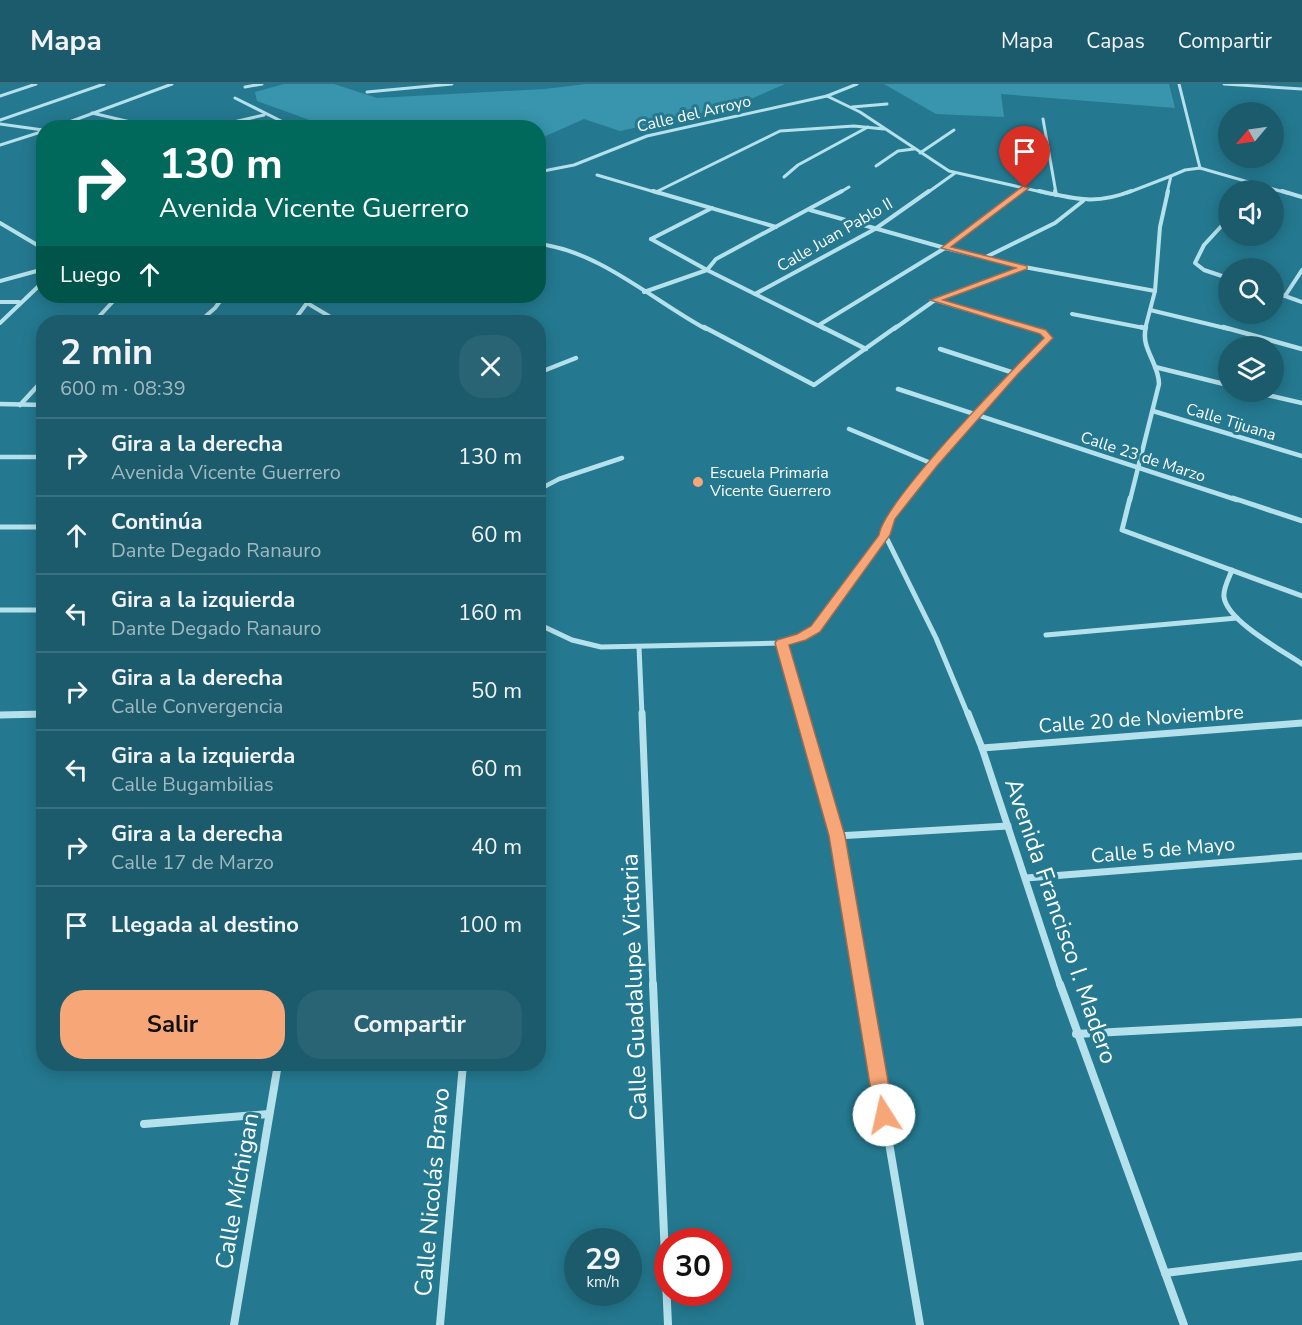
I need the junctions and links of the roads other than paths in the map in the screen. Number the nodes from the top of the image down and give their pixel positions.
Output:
1 (36, 84) edge
2 (104, 84) edge
3 (172, 84) edge
4 (262, 84) edge
5 (452, 84) edge
6 (857, 84) edge
7 (1179, 84) edge
8 (1224, 84) edge
9 (1233, 84) edge
10 (1297, 84) edge
11 (245, 87) dead end
12 (1301, 89) edge
13 (368, 92) dead end
14 (0, 96) edge
15 (827, 96) junction
16 (235, 98) dead end
17 (887, 104) dead end
18 (849, 107) junction
19 (92, 113) junction
20 (265, 114) junction
21 (1043, 119) dead end
22 (74, 120) edge
23 (122, 120) edge
24 (241, 120) edge
25 (278, 120) edge
26 (0, 122) edge
27 (868, 127) junction
28 (36, 129) edge
29 (887, 130) junction
30 (954, 130) dead end
31 (36, 134) edge
32 (0, 145) edge
33 (914, 149) junction
34 (920, 153) junction
35 (876, 166) dead end
36 (1200, 168) junction
37 (546, 170) edge
38 (955, 173) junction
39 (597, 175) dead end
40 (1171, 176) junction
41 (784, 177) dead end
42 (1240, 180) edge
43 (849, 187) dead end
44 (1025, 188) junction
45 (656, 192) junction
46 (1284, 192) edge
47 (1056, 195) junction
48 (1302, 197) edge
49 (1083, 201) junction
50 (712, 208) junction
51 (810, 210) junction
52 (0, 223) edge
53 (776, 227) junction
54 (875, 229) junction
55 (1218, 230) edge
56 (36, 244) edge
57 (546, 244) edge
58 (945, 248) junction
59 (984, 258) junction
60 (1024, 267) junction
61 (36, 270) edge
62 (707, 270) junction
63 (1302, 270) edge
64 (1218, 274) edge
65 (0, 281) edge
66 (36, 288) edge
67 (1155, 291) junction
68 (644, 292) junction
69 (755, 294) junction
70 (1285, 296) joint
71 (935, 300) junction
72 (0, 302) edge
73 (19, 302) junction
74 (1302, 302) edge
75 (112, 303) edge
76 (219, 303) edge
77 (307, 303) joint
78 (1150, 310) junction
79 (1072, 314) dead end
80 (100, 315) edge
81 (208, 315) edge
82 (298, 315) edge
83 (327, 315) edge
84 (0, 323) edge
85 (819, 326) junction
86 (1144, 328) junction
87 (866, 349) junction
88 (940, 349) dead end
89 (1302, 349) edge
90 (576, 358) dead end
91 (1155, 367) junction
92 (546, 370) edge
93 (1014, 373) junction
94 (1218, 383) edge
95 (36, 388) edge
96 (898, 389) dead end
97 (1284, 400) edge
98 (0, 404) edge
99 (1302, 404) edge
100 (20, 405) junction
101 (36, 405) edge
102 (1153, 411) junction
103 (977, 415) junction
104 (849, 429) dead end
105 (1302, 456) edge
106 (0, 457) edge
107 (36, 458) edge
108 (622, 458) dead end
109 (933, 464) junction
110 (1137, 467) junction
111 (546, 486) edge
112 (1302, 521) edge
113 (0, 527) edge
114 (36, 527) edge
115 (885, 535) junction
116 (1232, 570) junction
117 (1302, 596) edge
118 (0, 610) edge
119 (36, 610) edge
120 (1237, 618) junction
121 (546, 628) edge
122 (1046, 635) dead end
123 (782, 643) junction
124 (639, 647) junction
125 (1302, 664) edge
126 (36, 714) edge
127 (0, 715) edge
128 (1302, 723) edge
129 (982, 748) junction
130 (1008, 826) junction
131 (837, 836) junction
132 (1302, 856) edge
133 (1026, 878) junction
134 (1302, 1023) edge
135 (1076, 1034) junction
136 (277, 1071) edge
137 (462, 1071) edge
138 (269, 1114) junction
139 (144, 1124) dead end
140 (1302, 1256) edge
141 (1165, 1273) junction
142 (234, 1325) edge
143 (440, 1325) edge
144 (668, 1325) edge
145 (920, 1325) edge
146 (1184, 1325) edge

1 - 14 street
2 - 26 street
3 - 19 street
4 - 11 street
5 - 13 street
6 - 15 street, Calle del Arroyo
7 - 36 street
8 - 9 street
9 - 12 street
10 - 12 street
15 - 18 street
15 - 37 street, Calle del Arroyo
16 - 20 street
17 - 18 street
18 - 29 street
19 - 22 street
19 - 23 street
20 - 24 street
20 - 25 street
21 - 47 street
26 - 28 street
27 - 29 street
27 - 41 street
27 - 45 street
29 - 33 street
30 - 34 street
31 - 32 street
33 - 34 street
33 - 35 street
34 - 38 street
36 - 40 street
36 - 42 street
38 - 44 street
38 - 54 street, Calle Juan Pablo II
39 - 45 street
40 - 49 street
40 - 67 street
43 - 51 street
44 - 47 street
44 - 58 street
45 - 50 street
46 - 48 street
47 - 49 street
49 - 59 street
50 - 53 street
50 - 62 street
51 - 53 street
51 - 54 street
52 - 56 street
53 - 62 street
54 - 58 street
54 - 69 street, Calle Juan Pablo II
55 - 64 street
57 - 68 street
58 - 59 street
58 - 85 street
59 - 60 street
60 - 67 street
60 - 71 street
61 - 65 street
62 - 68 street
62 - 69 street
63 - 70 street
66 - 73 street
67 - 78 street
68 - 87 street
69 - 85 street
70 - 74 street
71 - 87 street
71 - 93 street
72 - 73 street
73 - 84 street
75 - 80 street
76 - 81 street
77 - 82 street
77 - 83 street
78 - 86 street
78 - 89 street
79 - 86 street
85 - 87 street
86 - 91 street
88 - 93 street
90 - 92 street
91 - 94 street
91 - 102 street
93 - 103 street
95 - 100 street
96 - 103 street, Calle 23 de Marzo
97 - 99 street
98 - 100 street
100 - 101 street
102 - 105 street, Calle Tijuana
102 - 110 street
103 - 109 street
103 - 110 street, Calle 23 de Marzo
104 - 109 street
106 - 107 street
108 - 111 street
109 - 115 street
110 - 112 street, Calle 23 de Marzo
110 - 116 street
113 - 114 street
115 - 123 street
115 - 129 street, Avenida Francisco I. Madero
116 - 117 street
116 - 120 street
118 - 119 street
120 - 122 street
120 - 125 street
121 - 124 street
123 - 124 street
123 - 131 street
124 - 144 street, Calle Guadalupe Victoria
126 - 127 street
128 - 129 street, Calle 20 de Noviembre
129 - 130 street, Avenida Francisco I. Madero
130 - 131 street
130 - 133 street, Avenida Francisco I. Madero
131 - 145 street
132 - 133 street, Calle 5 de Mayo
133 - 135 street, Avenida Francisco I. Madero
134 - 135 street
135 - 141 street, Avenida Francisco I. Madero
136 - 138 street, Calle Míchigan
137 - 143 street, Calle Nicolás Bravo
138 - 139 street
138 - 142 street, Calle Míchigan
140 - 141 street
141 - 146 street, Avenida Francisco I. Madero

